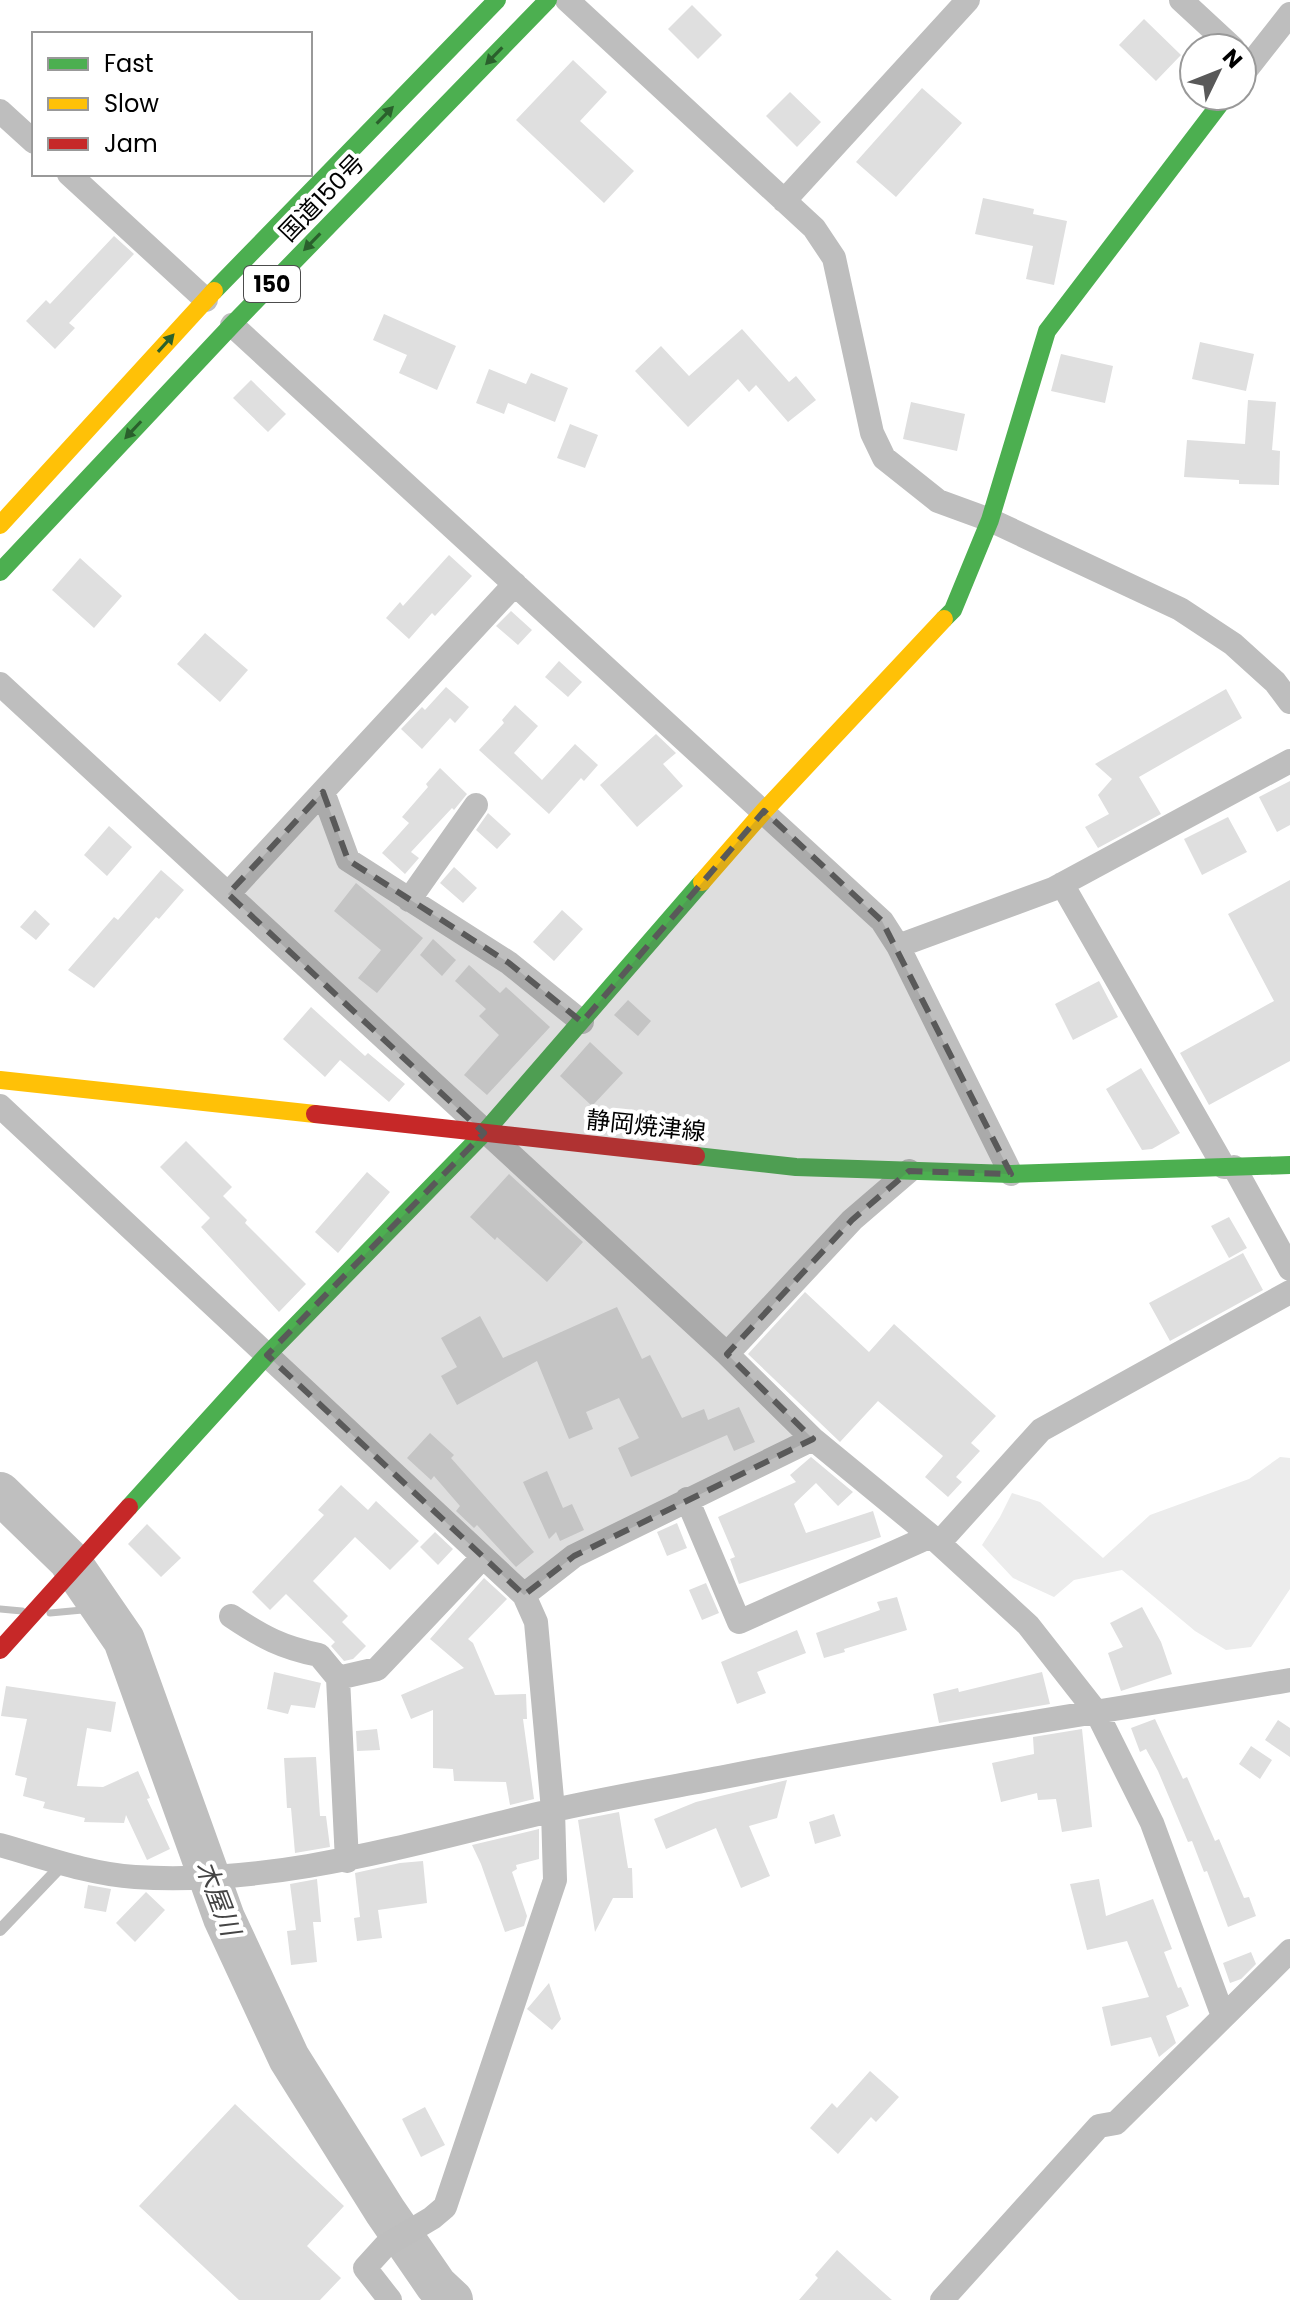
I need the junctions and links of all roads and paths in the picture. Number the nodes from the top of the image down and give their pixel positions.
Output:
1 (497, 0) edge
2 (548, 0) edge
3 (567, 0) edge
4 (968, 0) edge
5 (1181, 0) edge
6 (1290, 14) edge
7 (1213, 32) edge
8 (1258, 45) edge
9 (0, 111) edge
10 (1214, 112) edge
11 (32, 140) edge
12 (71, 176) edge
13 (784, 201) junction
14 (206, 300) junction
15 (232, 325) junction
16 (990, 520) junction
17 (0, 525) edge
18 (0, 572) edge
19 (515, 584) junction
20 (0, 684) edge
21 (1290, 702) edge
22 (1290, 761) edge
23 (323, 792) junction
24 (476, 805) dead end
25 (764, 811) junction
26 (1062, 884) junction
27 (228, 894) junction
28 (409, 900) junction
29 (898, 946) junction
30 (582, 1022) junction
31 (0, 1080) edge
32 (0, 1106) edge
33 (484, 1133) junction
34 (1290, 1165) edge
35 (1229, 1167) junction
36 (909, 1171) junction
37 (1011, 1174) junction
38 (1290, 1269) edge
39 (1290, 1292) edge
40 (727, 1354) junction
41 (267, 1355) junction
42 (813, 1439) junction
43 (687, 1499) junction
44 (935, 1540) junction
45 (483, 1557) junction
46 (524, 1595) junction
47 (231, 1616) dead end
48 (0, 1650) edge
49 (338, 1678) junction
50 (1290, 1680) edge
51 (1097, 1713) junction
52 (553, 1810) junction
53 (0, 1845) edge
54 (347, 1861) junction
55 (64, 1863) junction
56 (0, 1930) edge
57 (1290, 1951) edge
58 (1223, 2016) junction
59 (390, 2300) edge
60 (942, 2300) edge

14 -> 1 main road, 国道150号 / 150
2 -> 15 main road, 国道150号 / 150
3 - 13 street
4 - 13 street
5 - 7 street
6 - 8 street
9 - 11 street
10 - 16 main road
12 - 14 street
13 - 16 street
17 -> 14 main road, 国道150号 / 150
15 -> 18 main road, 国道150号 / 150
15 - 19 street
16 - 21 street
16 - 25 main road
19 - 23 street
19 - 25 street
20 - 27 street
22 - 26 street
23 - 27 street
23 - 28 street
24 - 28 street
25 - 29 street
25 - 30 main road
26 - 29 street
26 - 35 street
27 - 33 street
28 - 30 street
29 - 37 street
30 - 33 main road
31 - 33 main road, 静岡焼津線
32 - 41 street
33 - 36 main road, 静岡焼津線
33 - 40 street
33 - 41 main road
34 - 35 main road, 静岡焼津線
35 - 37 main road, 静岡焼津線
35 - 38 street
36 - 37 main road, 静岡焼津線
36 - 40 street
39 - 44 street
40 - 42 street
41 - 45 street
41 - 48 main road
42 - 43 street
42 - 44 street
43 - 44 street
43 - 46 street
44 - 51 street
45 - 46 street
45 - 49 street
46 - 52 street
47 - 49 street
49 - 54 street
50 - 51 street
51 - 52 street
51 - 58 street
52 - 54 street
52 - 59 street
53 - 55 street
54 - 55 street
55 - 56 lane
57 - 58 street
58 - 60 street

